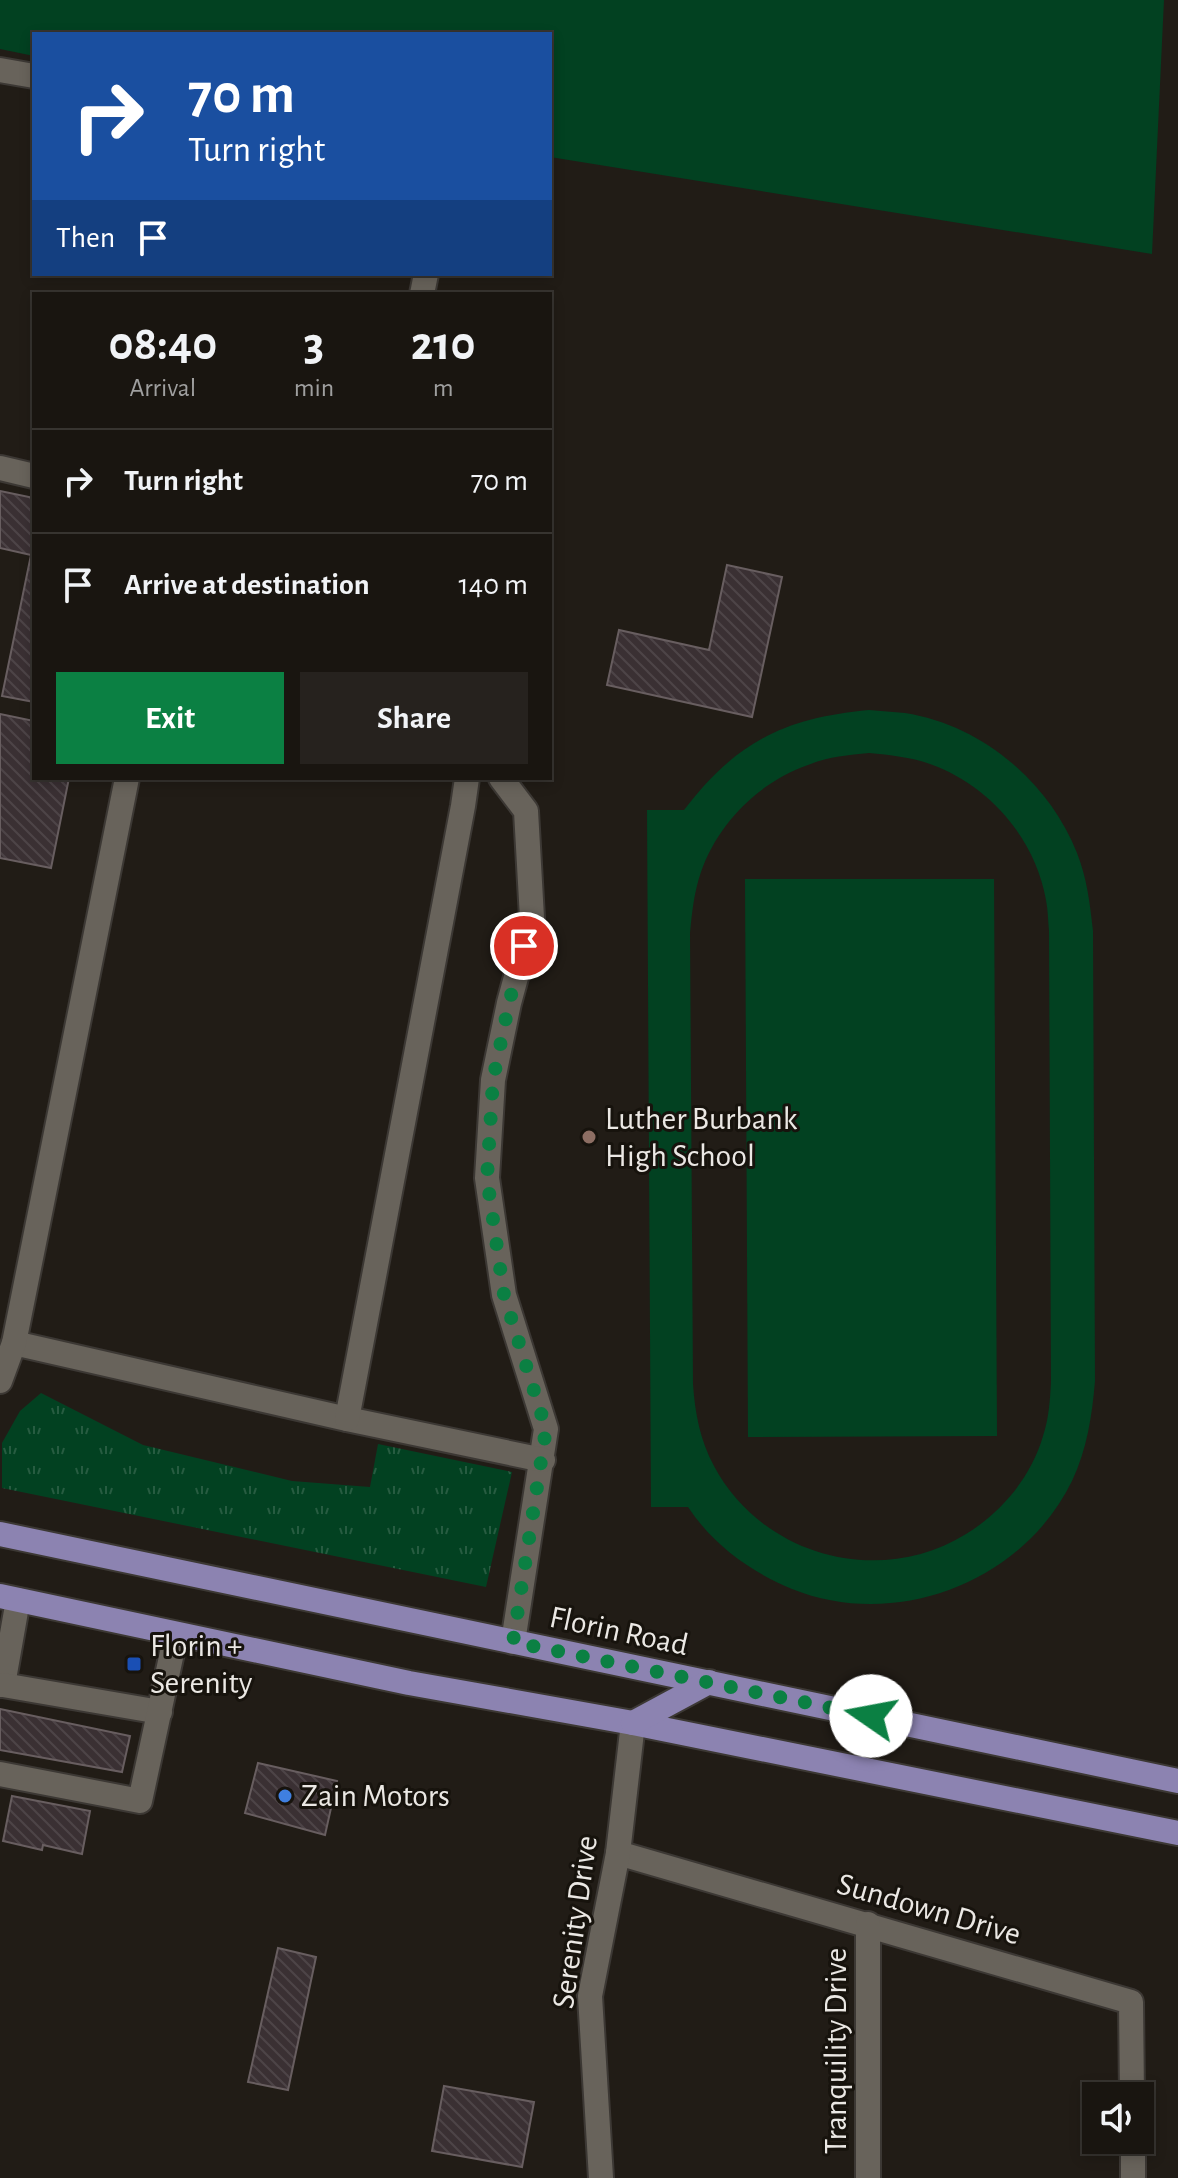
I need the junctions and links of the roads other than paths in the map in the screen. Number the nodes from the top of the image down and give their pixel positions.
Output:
1 (0, 70) edge
2 (32, 76) edge
3 (0, 468) edge
4 (32, 476) edge
5 (127, 780) edge
6 (467, 780) edge
7 (503, 780) edge
8 (14, 1343) junction
9 (0, 1381) edge
10 (347, 1419) junction
11 (543, 1460) junction
12 (0, 1534) edge
13 (9, 1598) edge
14 (176, 1634) junction
15 (513, 1642) junction
16 (709, 1682) junction
17 (1, 1685) edge
18 (160, 1712) junction
19 (633, 1723) junction
20 (0, 1774) edge
21 (1178, 1781) edge
22 (1178, 1833) edge
23 (618, 1853) junction
24 (868, 1924) junction
25 (1132, 2082) edge
26 (1133, 2154) edge
27 (601, 2178) edge
28 (868, 2178) edge
29 (1133, 2178) edge

1 - 2 street
3 - 4 street
5 - 8 street
6 - 10 street
7 - 11 street
8 - 9 street
8 - 10 street
10 - 11 street
11 - 15 street
12 - 15 main road, Florin Road
13 - 14 main road
13 - 17 street
14 - 18 street
14 - 19 main road
15 - 16 main road, Florin Road
16 - 19 main road
16 - 21 main road, Florin Road
17 - 18 street
18 - 20 street
19 - 22 main road
19 - 23 street, Serenity Drive
23 - 24 street, Sundown Drive
23 - 27 street, Serenity Drive
24 - 25 street, Sundown Drive
24 - 28 street, Tranquility Drive
26 - 29 street

